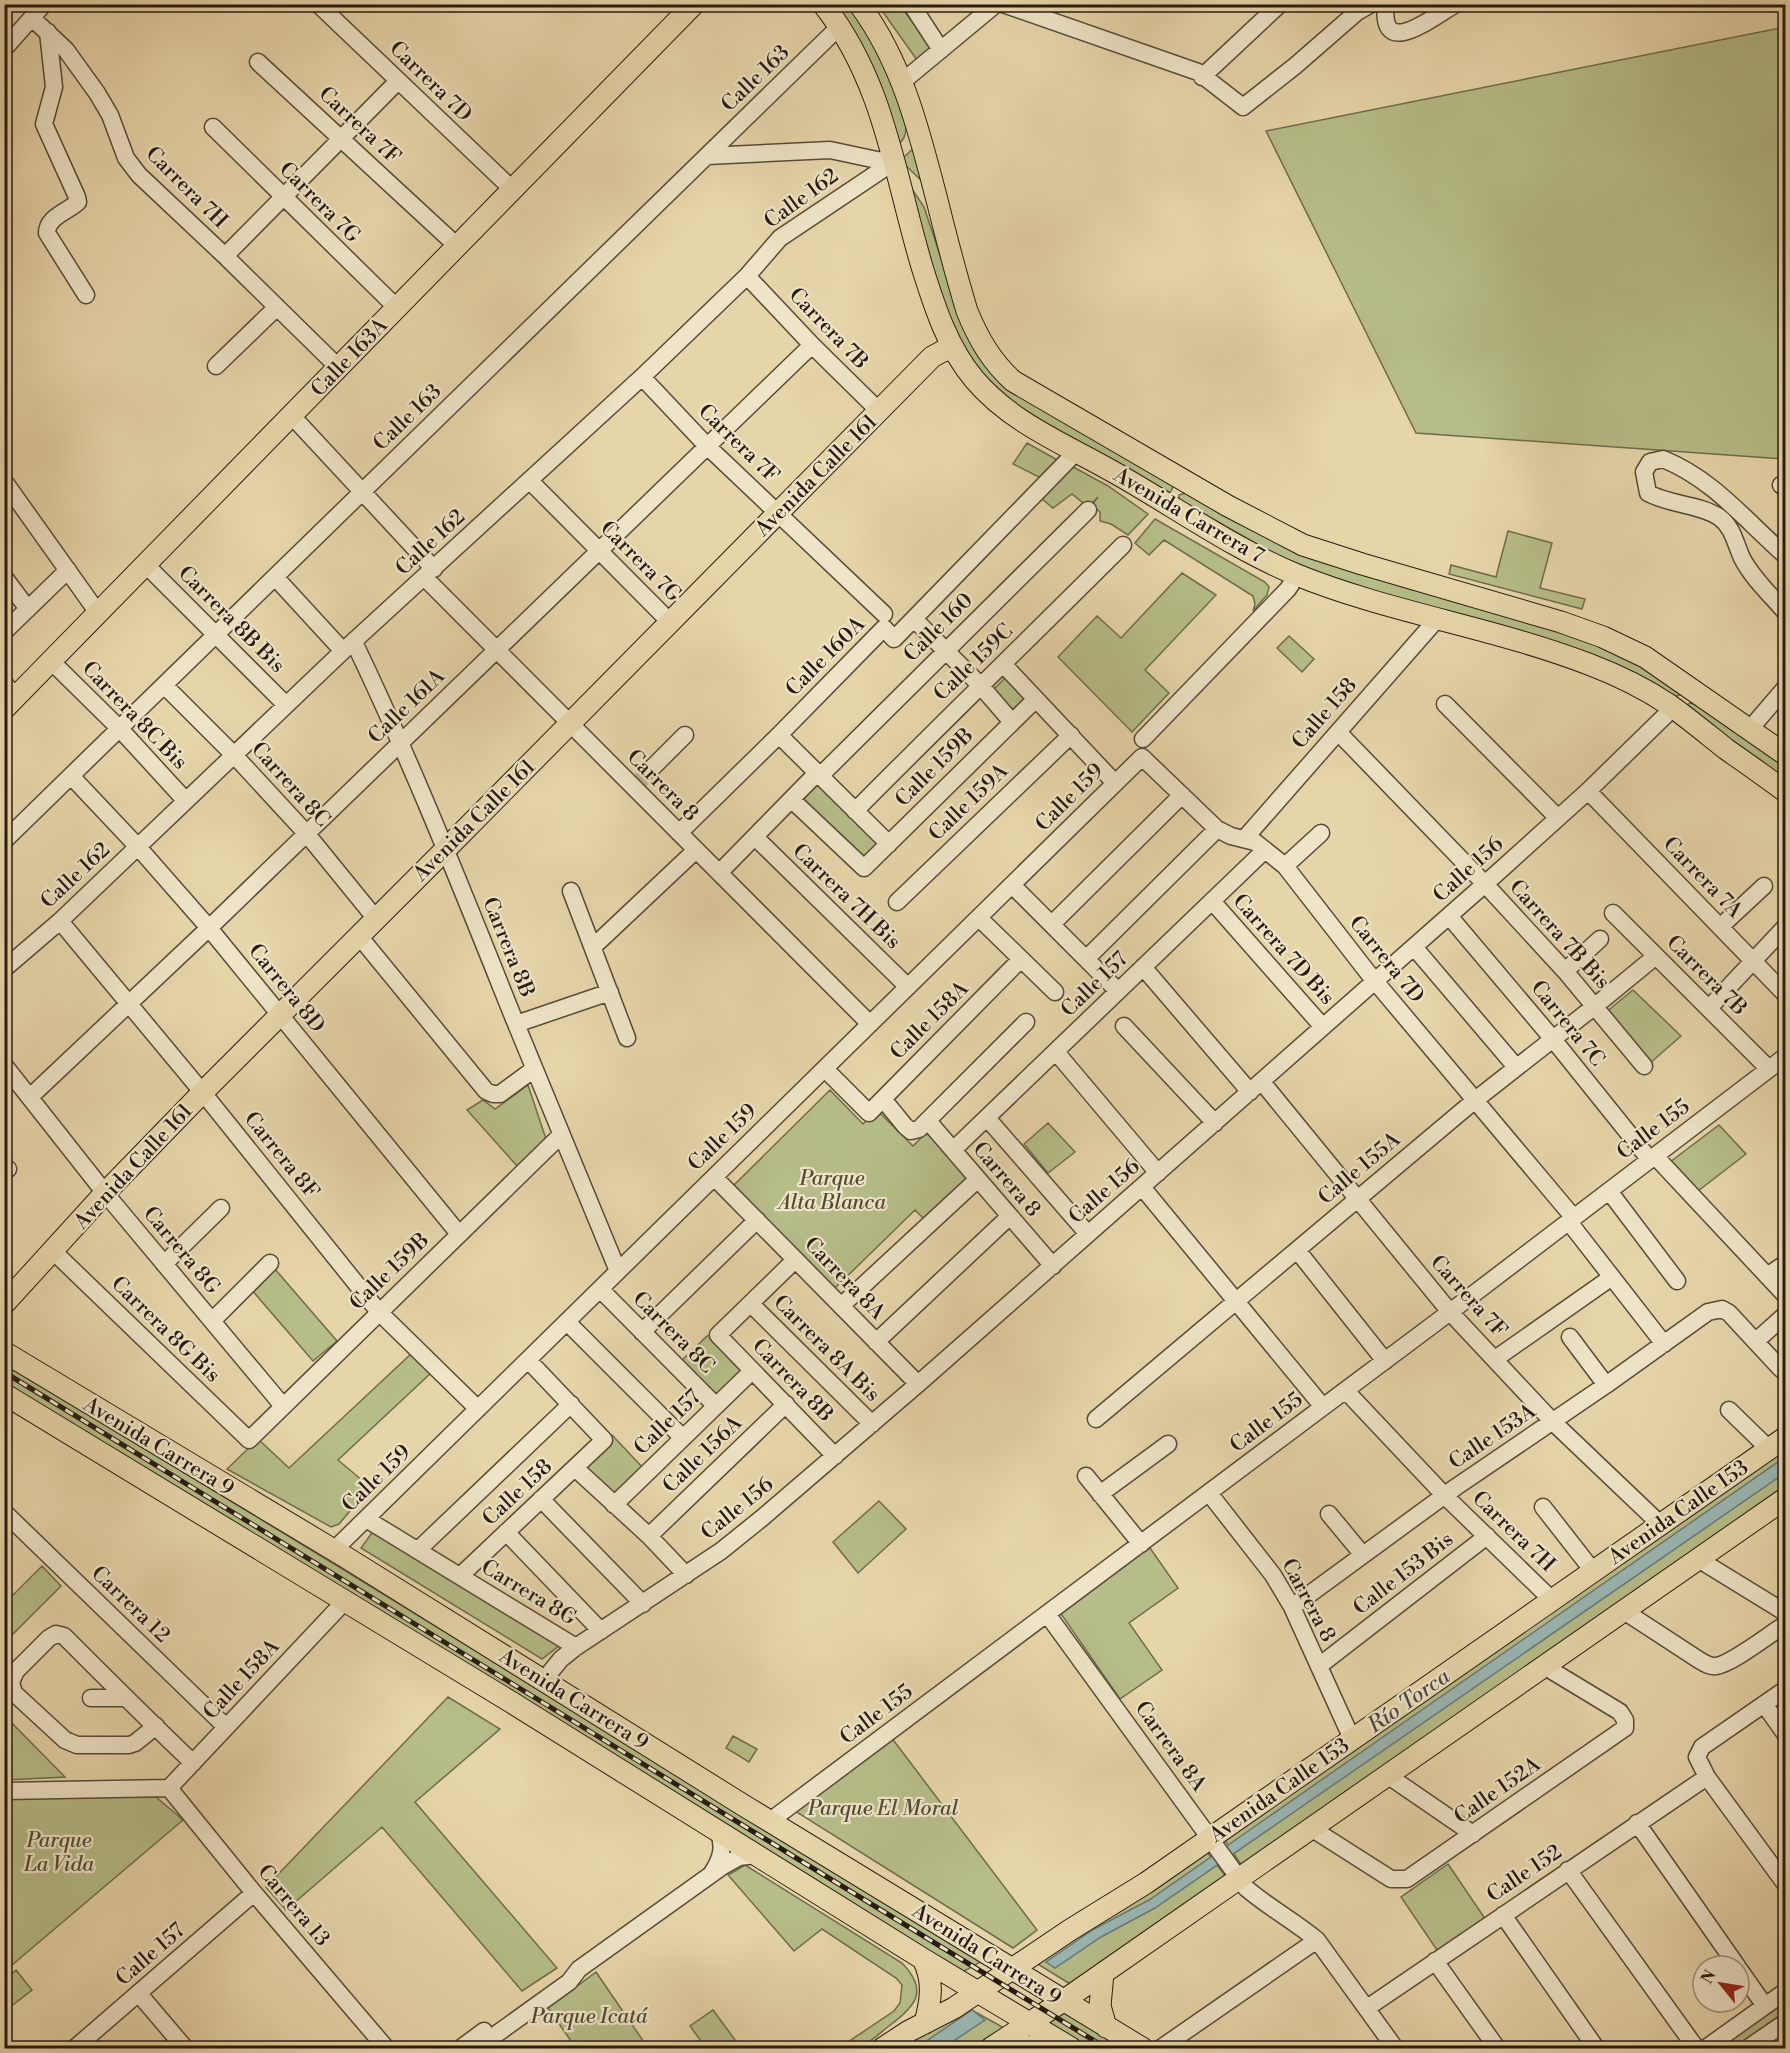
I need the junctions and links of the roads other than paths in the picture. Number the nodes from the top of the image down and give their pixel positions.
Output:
1 (44, 4) edge
2 (318, 4) edge
3 (694, 4) edge
4 (823, 4) edge
5 (859, 4) edge
6 (911, 4) edge
7 (1280, 4) edge
8 (1371, 4) edge
9 (1386, 4) edge
10 (1456, 4) edge
11 (993, 6) edge
12 (32, 18) junction
13 (840, 26) junction
14 (48, 33) junction
15 (4, 49) edge
16 (941, 50) junction
17 (258, 62) dead end
18 (1202, 77) junction
19 (398, 81) junction
20 (902, 82) junction
21 (213, 127) dead end
22 (919, 128) junction
23 (341, 139) junction
24 (708, 156) junction
25 (895, 161) junction
26 (513, 190) junction
27 (284, 197) junction
28 (946, 238) junction
29 (458, 246) junction
30 (225, 256) junction
31 (747, 276) junction
32 (86, 295) dead end
33 (277, 307) junction
34 (396, 308) junction
35 (812, 345) junction
36 (954, 349) junction
37 (216, 366) dead end
38 (339, 368) junction
39 (642, 377) junction
40 (879, 411) junction
41 (291, 416) junction
42 (708, 446) junction
43 (1077, 451) junction
44 (533, 478) junction
45 (4, 481) edge
46 (363, 492) junction
47 (1217, 500) junction
48 (1088, 510) dead end
49 (1180, 510) junction
50 (778, 513) junction
51 (1123, 545) dead end
52 (603, 547) junction
53 (1785, 556) edge
54 (146, 565) junction
55 (68, 570) junction
56 (430, 573) junction
57 (1297, 575) junction
58 (4, 577) edge
59 (275, 577) junction
60 (28, 609) junction
61 (98, 613) junction
62 (1785, 613) edge
63 (884, 614) dead end
64 (674, 618) junction
65 (1438, 618) junction
66 (914, 619) junction
67 (6, 628) edge
68 (216, 635) junction
69 (348, 647) junction
70 (496, 650) junction
71 (946, 650) junction
72 (51, 661) junction
73 (1003, 664) junction
74 (980, 685) junction
75 (165, 686) junction
76 (1785, 687) edge
77 (8, 697) edge
78 (1036, 699) junction
79 (1445, 704) dead end
80 (286, 705) junction
81 (1673, 708) junction
82 (1012, 722) junction
83 (570, 723) junction
84 (1742, 724) junction
85 (120, 729) junction
86 (1338, 732) junction
87 (685, 735) dead end
88 (779, 735) junction
89 (1071, 735) junction
90 (1143, 739) dead end
91 (401, 742) junction
92 (234, 755) junction
93 (1785, 755) edge
94 (1142, 757) joint
95 (652, 768) tunnel mouth
96 (819, 775) junction
97 (72, 777) junction
98 (1115, 783) junction
99 (1588, 791) junction
100 (1785, 792) edge
101 (1182, 795) junction
102 (185, 800) junction
103 (792, 800) junction
104 (855, 811) junction
105 (1558, 818) junction
106 (1217, 829) junction
107 (306, 833) junction
108 (679, 833) junction
109 (1321, 833) dead end
110 (755, 837) junction
111 (1245, 838) junction
112 (4, 841) edge
113 (889, 844) junction
114 (138, 847) junction
115 (446, 849) junction
116 (696, 850) junction
117 (1265, 850) junction
118 (1285, 867) junction
119 (719, 873) junction
120 (1485, 884) junction
121 (1012, 885) junction
122 (1764, 886) dead end
123 (571, 891) dead end
124 (1212, 901) junction
125 (897, 902) dead end
126 (1613, 913) dead end
127 (1449, 916) junction
128 (979, 918) junction
129 (376, 919) junction
130 (60, 921) junction
131 (1052, 924) junction
132 (1785, 926) edge
133 (1720, 927) junction
134 (209, 928) junction
135 (359, 936) junction
136 (1600, 939) dead end
137 (1414, 946) junction
138 (593, 947) junction
139 (1656, 956) junction
140 (1021, 959) junction
141 (1086, 959) junction
142 (1752, 961) junction
143 (1143, 967) junction
144 (4, 969) edge
145 (1565, 971) junction
146 (1375, 981) junction
147 (908, 987) junction
148 (1119, 991) junction
149 (610, 992) junction
150 (1055, 992) dead end
151 (1785, 995) edge
152 (129, 1004) junction
153 (1595, 1006) junction
154 (1708, 1008) junction
155 (279, 1015) junction
156 (1026, 1022) dead end
157 (516, 1024) junction
158 (870, 1024) junction
159 (1124, 1026) dead end
160 (1323, 1027) junction
161 (627, 1038) dead end
162 (1552, 1038) junction
163 (1056, 1052) junction
164 (1780, 1062) edge
165 (1644, 1066) dead end
166 (1516, 1067) junction
167 (825, 1068) junction
168 (534, 1069) junction
169 (7, 1073) edge
170 (1256, 1087) junction
171 (202, 1092) junction
172 (30, 1097) junction
173 (883, 1099) junction
174 (1474, 1101) junction
175 (987, 1118) junction
176 (927, 1121) junction
177 (1215, 1123) junction
178 (561, 1135) junction
179 (953, 1150) junction
180 (1652, 1158) junction
181 (1158, 1173) junction
182 (714, 1177) junction
183 (978, 1179) junction
184 (1142, 1187) junction
185 (1609, 1191) junction
186 (105, 1193) junction
187 (1357, 1199) junction
188 (221, 1208) dead end
189 (1010, 1216) junction
190 (756, 1220) junction
191 (1571, 1220) junction
192 (459, 1234) junction
193 (1088, 1234) junction
194 (1297, 1250) junction
195 (52, 1251) junction
196 (795, 1260) junction
197 (270, 1263) dead end
198 (1785, 1263) edge
199 (164, 1264) junction
200 (1053, 1266) junction
201 (618, 1271) junction
202 (1767, 1276) junction
203 (1612, 1277) junction
204 (1677, 1281) dead end
205 (600, 1289) junction
206 (1785, 1296) edge
207 (1237, 1300) junction
208 (4, 1304) edge
209 (751, 1304) junction
210 (841, 1306) junction
211 (379, 1312) junction
212 (1450, 1312) junction
213 (1785, 1314) edge
214 (212, 1321) junction
215 (567, 1322) junction
216 (642, 1332) junction
217 (1570, 1337) dead end
218 (1756, 1341) junction
219 (876, 1342) junction
220 (1665, 1344) junction
221 (4, 1352) edge
222 (1495, 1359) junction
223 (528, 1360) junction
224 (1385, 1361) junction
225 (1781, 1369) dead end
226 (752, 1371) junction
227 (918, 1384) junction
228 (1606, 1385) junction
229 (1346, 1390) junction
230 (4, 1394) edge
231 (571, 1404) junction
232 (786, 1404) junction
233 (283, 1406) junction
234 (716, 1406) junction
235 (1323, 1407) junction
236 (478, 1409) junction
237 (1729, 1410) dead end
238 (1096, 1419) dead end
239 (1553, 1422) junction
240 (872, 1424) junction
241 (683, 1438) junction
242 (249, 1440) joint
243 (1777, 1443) edge
244 (1168, 1444) dead end
245 (835, 1456) junction
246 (574, 1468) junction
247 (1086, 1476) dead end
248 (1209, 1493) junction
249 (1100, 1494) junction
250 (1444, 1496) junction
251 (1785, 1498) edge
252 (542, 1499) junction
253 (614, 1504) junction
254 (1543, 1508) dead end
255 (4, 1512) edge
256 (1329, 1514) dead end
257 (366, 1519) junction
258 (1660, 1524) junction
259 (506, 1532) junction
260 (648, 1536) junction
261 (1487, 1536) junction
262 (1141, 1544) junction
263 (334, 1550) junction
264 (418, 1550) junction
265 (1363, 1555) junction
266 (1698, 1559) junction
267 (1593, 1571) junction
268 (686, 1575) junction
269 (460, 1576) junction
270 (1552, 1600) junction
271 (345, 1601) junction
272 (643, 1604) junction
273 (1292, 1607) junction
274 (1624, 1611) junction
275 (1785, 1612) edge
276 (1047, 1614) junction
277 (1785, 1624) edge
278 (601, 1631) junction
279 (576, 1647) junction
280 (1319, 1666) junction
281 (1544, 1666) junction
282 (543, 1681) junction
283 (1785, 1689) edge
284 (91, 1698) dead end
285 (126, 1698) junction
286 (1764, 1704) junction
287 (156, 1726) junction
288 (226, 1727) junction
289 (1785, 1735) edge
290 (1352, 1739) junction
291 (193, 1762) junction
292 (1387, 1775) junction
293 (1707, 1777) junction
294 (169, 1788) junction
295 (4, 1791) edge
296 (770, 1821) junction
297 (1637, 1823) junction
298 (1311, 1828) junction
299 (718, 1832) junction
300 (1473, 1834) junction
301 (1213, 1843) junction
302 (756, 1855) junction
303 (1568, 1870) junction
304 (1241, 1871) junction
305 (712, 1874) junction
306 (1785, 1885) edge
307 (254, 1893) junction
308 (1503, 1915) junction
309 (1317, 1940) junction
310 (1729, 1954) edge
311 (923, 1959) junction
312 (1435, 1961) junction
313 (579, 1969) junction
314 (1016, 1972) junction
315 (1103, 1973) junction
316 (1751, 1986) edge
317 (1785, 1991) edge
318 (138, 1994) junction
319 (982, 1994) junction
320 (1063, 2001) junction
321 (1765, 2006) junction
322 (1367, 2008) junction
323 (1785, 2022) edge
324 (925, 2023) junction
325 (1029, 2023) junction
326 (1106, 2027) junction
327 (1716, 2046) edge
328 (75, 2049) edge
329 (185, 2049) edge
330 (386, 2049) edge
331 (461, 2049) edge
332 (477, 2049) edge
333 (884, 2049) edge
334 (991, 2049) edge
335 (1014, 2049) edge
336 (1058, 2049) edge
337 (1071, 2049) edge
338 (1142, 2049) edge
339 (1161, 2049) edge
340 (1395, 2049) edge
341 (1497, 2049) edge
342 (1596, 2049) edge
343 (1696, 2049) edge
344 (1748, 2049) edge

1 - 12 street
2 - 19 street, Carrera 7D
3 - 26 main road, Calle 163A
4 - 13 main road, Avenida Carrera 7
5 - 20 main road, Avenida Carrera 7
6 - 16 street
7 - 18 street
8 - 18 street
9 - 10 street
11 - 16 street
11 - 18 street
12 - 14 street, Carrera 7H
12 - 15 street
13 - 24 street, Calle 163
13 - 25 main road, Avenida Carrera 7
14 - 30 street, Carrera 7H
14 - 32 street
16 - 20 street
17 - 23 street, Carrera 7F
19 - 23 street
19 - 26 street, Carrera 7D
20 - 22 main road, Avenida Carrera 7
21 - 27 street, Carrera 7G
22 - 25 main road
22 - 28 main road, Avenida Carrera 7
23 - 27 street
23 - 29 street, Carrera 7F
24 - 25 street
24 - 46 street, Calle 163
25 - 28 main road
25 - 31 street, Calle 162
25 - 36 main road, Avenida Carrera 7
26 - 29 main road, Calle 163A
27 - 30 street
27 - 34 street, Carrera 7G
28 - 47 main road, Avenida Carrera 7
29 - 34 main road, Calle 163A
30 - 33 street, Carrera 7H
31 - 35 street, Carrera 7B
31 - 39 street, Calle 162
33 - 37 street
33 - 38 street, Carrera 7H
34 - 38 main road, Calle 163A
35 - 40 street, Carrera 7B
35 - 42 street, Calle 161A
36 - 40 main road, Avenida Calle 161
36 - 43 main road, Avenida Carrera 7
38 - 41 main road, Calle 163A
39 - 42 street, Carrera 7F
39 - 44 street, Calle 162
40 - 50 main road, Avenida Calle 161
41 - 46 street, Carrera 8
41 - 54 main road, Calle 163A
42 - 50 street, Carrera 7F
42 - 52 street, Calle 161A
43 - 49 main road, Avenida Carrera 7
43 - 66 street, Calle 160A
44 - 52 street, Carrera 7G
44 - 56 street, Calle 162
45 - 55 street
46 - 56 street, Carrera 8
46 - 59 street, Calle 163
47 - 49 main road
47 - 84 main road, Avenida Carrera 7
48 - 71 street, Calle 160
49 - 57 main road, Avenida Carrera 7
50 - 63 street, Carrera 7F
50 - 64 main road, Avenida Calle 161
51 - 73 street, Calle 159C
52 - 64 street, Carrera 7G
52 - 70 street, Calle 161A
53 - 62 street
54 - 61 main road, Calle 163A
54 - 68 street, Carrera 8B Bis
55 - 60 street
55 - 61 street
56 - 69 street, Calle 162
56 - 70 street, Carrera 8
57 - 65 main road, Avenida Carrera 7
57 - 90 street
58 - 60 street
59 - 68 street, Calle 163
59 - 69 street, Carrera 8B
60 - 67 street
61 - 72 main road, Calle 163A
64 - 83 main road, Avenida Calle 161
65 - 81 main road, Avenida Carrera 7
65 - 86 street, Calle 158
66 - 71 street
66 - 88 street, Calle 160A
68 - 75 street, Calle 163
68 - 80 street, Carrera 8B Bis
69 - 80 street, Calle 162
69 - 91 street, Carrera 8B
70 - 83 street, Carrera 8
70 - 91 street, Calle 161A
71 - 74 street
71 - 96 street, Calle 160
72 - 77 main road, Calle 163A
72 - 85 street, Carrera 8C Bis
73 - 74 street, Calle 159C
73 - 78 street
74 - 82 street
74 - 104 street, Calle 159C
75 - 85 street, Calle 163
75 - 92 street, Carrera 8C
76 - 84 street
78 - 82 street, Calle 159B
78 - 89 street
79 - 105 street
80 - 92 street, Calle 162
81 - 84 main road
81 - 99 street, Calle 156
81 - 100 main road, Avenida Carrera 7
82 - 113 street, Calle 159B
83 - 108 street, Carrera 8
83 - 115 main road, Avenida Calle 161
84 - 93 main road, Avenida Carrera 7
85 - 97 street, Calle 163
85 - 102 street, Carrera 8C Bis
86 - 111 street, Calle 158
86 - 120 street, Carrera 7B Bis
87 - 95 street
88 - 96 street
88 - 108 street, Calle 160A
89 - 98 street
89 - 125 street, Calle 159A
91 - 107 street, Calle 161A
91 - 115 street, Carrera 8B
92 - 102 street, Calle 162
92 - 107 street, Carrera 8C
94 - 98 street, Calle 159
94 - 101 street, Carrera 7D
96 - 103 street, Calle 160
96 - 104 street
97 - 112 street, Calle 163
97 - 114 street, Carrera 8D
98 - 121 street, Calle 159
99 - 105 street, Calle 156
99 - 133 street, Carrera 7A
101 - 106 street, Carrera 7D
101 - 131 street
102 - 114 street, Calle 162
103 - 110 street, Calle 160
103 - 113 street, Calle 159B
104 - 113 street
105 - 120 street, Calle 156
106 - 111 street, Carrera 7D
106 - 141 street
107 - 129 street, Carrera 8C
107 - 134 street, Calle 161A
108 - 116 street, Carrera 8
109 - 118 street
110 - 119 street, Calle 160
110 - 147 street, Carrera 7H Bis
111 - 117 street, Carrera 7D
114 - 130 street, Calle 162
114 - 134 street, Carrera 8D
115 - 129 main road, Avenida Calle 161
115 - 157 street, Carrera 8B
116 - 119 street, Carrera 8
116 - 138 street
117 - 118 street, Carrera 7D
117 - 124 street, Calle 157
118 - 146 street, Carrera 7D
119 - 158 street, Carrera 8
120 - 127 street, Calle 156
120 - 145 street, Carrera 7B Bis
121 - 128 street, Calle 159
121 - 131 street
122 - 133 street
123 - 138 street
124 - 143 street, Calle 157
124 - 160 street, Carrera 7D Bis
126 - 139 street, Carrera 7B
127 - 137 street, Calle 156
127 - 162 street, Carrera 7C
128 - 140 street
128 - 147 street, Calle 159
129 - 135 main road, Avenida Calle 161
130 - 144 street, Calle 162
130 - 152 street, Carrera 8F
131 - 141 street
132 - 142 street
133 - 142 street, Carrera 7A
134 - 152 street, Calle 161A
134 - 155 street, Carrera 8D
135 - 155 main road, Avenida Calle 161
135 - 168 street
136 - 145 street
137 - 146 street, Calle 156
137 - 166 street
138 - 149 street
139 - 153 street, Calle 155A
139 - 154 street, Carrera 7B
140 - 150 street
140 - 173 street, Calle 158A
141 - 148 street
142 - 151 street, Carrera 7A
142 - 154 street
143 - 148 street, Calle 157
143 - 170 street, Carrera 7F
145 - 153 street, Carrera 7B Bis
146 - 160 street, Calle 156
146 - 174 street, Carrera 7D
147 - 158 street, Calle 159
148 - 163 street, Calle 157
149 - 157 street
149 - 161 street
152 - 171 street, Carrera 8F
152 - 172 street, Calle 161A
153 - 162 street, Calle 155A
153 - 165 street, Carrera 7B Bis
154 - 164 street, Carrera 7B
155 - 171 main road, Avenida Calle 161
155 - 192 street, Carrera 8D
156 - 176 street
157 - 168 street, Carrera 8B
158 - 167 street, Calle 159
159 - 177 street
160 - 170 street, Calle 156
162 - 166 street, Calle 155A
162 - 180 street, Carrera 7C
163 - 175 street, Calle 157
163 - 181 street
164 - 180 street, Calle 155
166 - 174 street, Calle 155A
167 - 173 street, Calle 158A
167 - 182 street, Calle 159
168 - 178 street, Carrera 8B
169 - 172 street, Carrera 8G
170 - 177 street, Calle 156
170 - 187 street, Carrera 7F
171 - 186 main road, Avenida Calle 161
171 - 211 street, Carrera 8F
172 - 186 street, Carrera 8G
173 - 176 street
174 - 187 street, Calle 155A
174 - 191 street, Carrera 7D
175 - 179 street, Calle 157
175 - 193 street
176 - 179 street, Carrera 8
177 - 181 street, Calle 156
178 - 192 street, Calle 159B
178 - 201 street, Carrera 8B
179 - 183 street, Carrera 8
180 - 185 street, Calle 155
180 - 202 street, Carrera 7C
181 - 184 street, Calle 156
182 - 190 street, Carrera 8A
182 - 201 street, Calle 159
183 - 189 street, Carrera 8
183 - 210 street
184 - 193 street, Calle 156
184 - 207 street
185 - 191 street, Calle 155
185 - 204 street
186 - 195 main road, Avenida Calle 161
186 - 199 street, Carrera 8G
187 - 194 street, Calle 155A
187 - 212 street, Carrera 7F
188 - 199 street
189 - 200 street, Carrera 8
189 - 219 street
190 - 196 street, Carrera 8A
190 - 216 street
191 - 203 street, Carrera 7D
191 - 212 street, Calle 155
192 - 211 street, Calle 159B
193 - 200 street, Calle 156
194 - 207 street, Calle 155A
194 - 224 street
195 - 208 main road, Avenida Calle 161
195 - 242 street, Carrera 8G Bis
196 - 209 street
196 - 210 street, Carrera 8A
197 - 214 street
198 - 202 street
199 - 214 street, Carrera 8G
200 - 227 street, Calle 156
201 - 205 street, Calle 159
202 - 206 street, Carrera 7C
203 - 220 street, Carrera 7D
203 - 222 street
205 - 215 street, Calle 159
205 - 216 street, Carrera 8C
207 - 235 street
207 - 238 street, Calle 155A
209 - 226 street, Carrera 8B
209 - 240 street, Carrera 8A Bis
210 - 219 street, Carrera 8A
211 - 233 street, Calle 159B
211 - 236 street, Carrera 8F
212 - 222 street, Carrera 7F
212 - 224 street, Calle 155
213 - 218 street
214 - 233 street, Carrera 8G
215 - 223 street, Calle 159
215 - 241 street
216 - 234 street, Carrera 8C
217 - 228 street
218 - 220 street, Calle 153A
218 - 225 street
219 - 227 street, Carrera 8A
220 - 228 street, Calle 153A
221 - 263 main road, Avenida Carrera 9
222 - 239 street, Carrera 7F
223 - 231 street
223 - 236 street, Calle 159
224 - 229 street, Calle 155
226 - 232 street, Carrera 8B
226 - 234 street, Calle 157
227 - 240 street, Calle 156
228 - 239 street, Calle 153A
229 - 235 street, Calle 155
229 - 250 street, Carrera 7H
230 - 271 main road, Avenida Carrera 9
231 - 246 street, Calle 158
231 - 264 street
232 - 245 street, Carrera 8B
232 - 260 street, Calle 156A
233 - 242 street, Calle 159B
234 - 241 street, Calle 157
235 - 248 street, Calle 155
236 - 257 street, Calle 159
237 - 243 street
239 - 250 street, Calle 153A
239 - 258 street, Carrera 7F
240 - 245 street, Calle 156
241 - 253 street, Calle 157
243 - 258 main road, Avenida Calle 153
244 - 249 street
245 - 268 street, Calle 156
246 - 252 street, Calle 158
246 - 253 street
247 - 249 street
248 - 262 street, Calle 155
248 - 273 street, Carrera 8
249 - 262 street
250 - 261 street, Carrera 7H
250 - 265 street, Calle 153A
251 - 266 main road
252 - 259 street, Calle 158
252 - 272 street
253 - 260 street
254 - 267 street
255 - 288 street, Carrera 12
256 - 265 street
257 - 263 street, Calle 159
257 - 264 street, Carrera 8G
258 - 267 main road, Avenida Calle 153
259 - 269 street, Calle 158
259 - 278 street
260 - 268 street
261 - 270 street, Carrera 7H
261 - 280 street, Calle 153 Bis
262 - 276 street, Calle 155
263 - 282 main road, Avenida Carrera 9
264 - 269 street, Carrera 8G
265 - 273 street, Calle 153A
266 - 274 main road
266 - 275 street
267 - 270 main road, Avenida Calle 153
268 - 272 street, Calle 156
269 - 279 street, Carrera 8G
270 - 290 main road, Avenida Calle 153
271 - 288 street, Calle 158A
271 - 299 main road, Avenida Carrera 9
272 - 278 street, Calle 156
273 - 280 street, Carrera 8
274 - 277 street
274 - 281 main road
276 - 296 street, Calle 155
276 - 301 street, Carrera 8A
278 - 279 street, Calle 156
279 - 282 street, Calle 156
280 - 290 street, Carrera 8
281 - 292 main road
281 - 300 street, Calle 152A
282 - 296 main road, Avenida Carrera 9
283 - 286 street
284 - 285 street
285 - 287 street
285 - 287 street
286 - 289 street
286 - 293 street
287 - 291 street
288 - 291 street, Calle 158A
290 - 301 main road, Avenida Calle 153
291 - 294 street, Calle 158A
292 - 298 main road
292 - 300 street
293 - 297 street, Calle 152
293 - 306 street
294 - 295 street
294 - 307 street, Carrera 13
296 - 314 main road, Avenida Carrera 9
297 - 303 street, Calle 152
297 - 310 street
298 - 300 street, Calle 152A
298 - 304 main road
299 - 302 main road, Avenida Carrera 9
299 - 305 street
301 - 304 street, Carrera 8A
301 - 314 main road, Avenida Calle 153
302 - 305 street
302 - 311 main road, Avenida Carrera 9
303 - 308 street, Calle 152
303 - 343 street
304 - 309 street, Carrera 8A
304 - 315 main road
305 - 313 street
307 - 318 street, Calle 157
307 - 330 street, Carrera 13
308 - 312 street, Calle 152
308 - 342 street
309 - 322 street, Carrera 8A
309 - 339 street
311 - 319 main road, Avenida Carrera 9
311 - 324 main road
312 - 322 street, Calle 152
312 - 341 street
313 - 331 street
313 - 332 street
314 - 319 main road, Avenida Calle 153
314 - 320 main road, Avenida Carrera 9
315 - 320 main road
315 - 326 main road
316 - 321 street
317 - 321 street
318 - 328 street, Calle 157
318 - 329 street
319 - 324 main road, Avenida Calle 153
319 - 325 main road, Avenida Carrera 9
320 - 325 main road
320 - 326 main road, Avenida Carrera 9
321 - 327 street
322 - 340 street, Carrera 8A
323 - 344 street
324 - 333 main road, Avenida Calle 153
325 - 334 main road
325 - 337 main road, Avenida Carrera 9
326 - 338 main road, Avenida Carrera 9
335 - 336 main road

